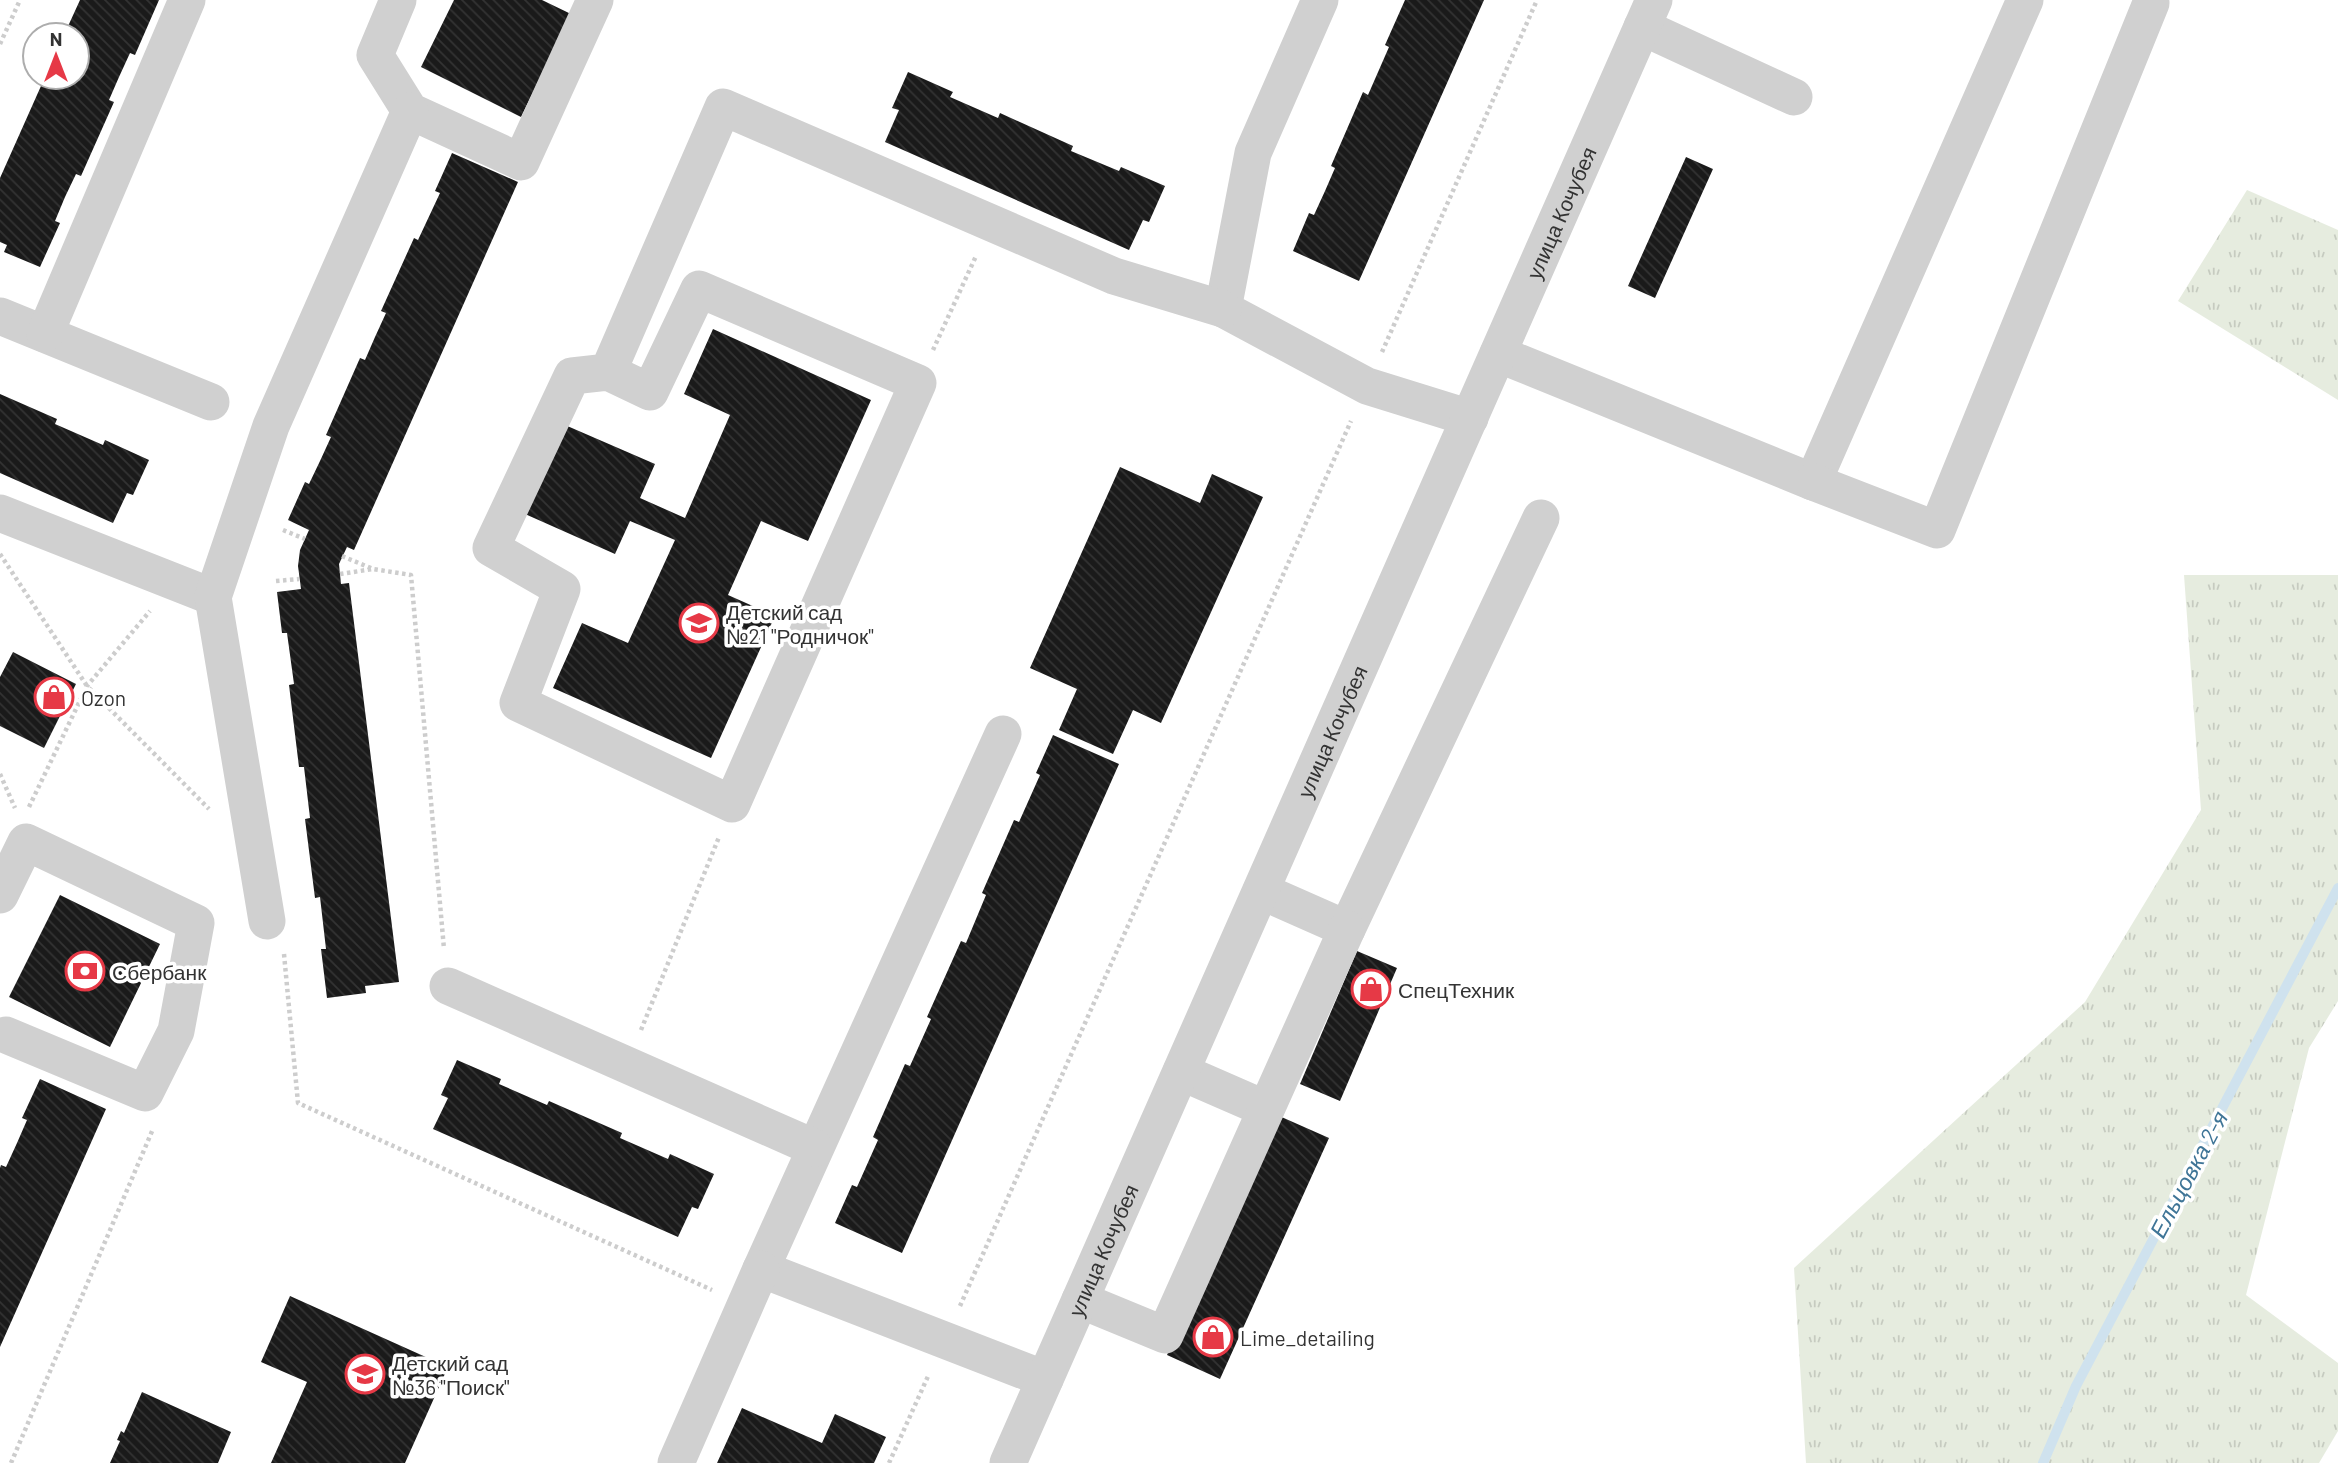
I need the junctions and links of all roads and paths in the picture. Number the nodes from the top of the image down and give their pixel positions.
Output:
1 (20, 0) edge
2 (187, 0) edge
3 (398, 0) edge
4 (595, 0) edge
5 (1320, 0) edge
6 (1537, 0) edge
7 (2025, 0) edge
8 (2151, 3) dead end
9 (1648, 13) edge
10 (0, 44) edge
11 (1794, 97) dead end
12 (411, 111) junction
13 (993, 223) junction
14 (1223, 309) junction
15 (0, 316) edge
16 (45, 334) junction
17 (1498, 354) junction
18 (608, 372) junction
19 (918, 383) junction
20 (1367, 386) junction
21 (211, 402) dead end
22 (1469, 418) junction
23 (1813, 482) junction
24 (0, 513) edge
25 (1541, 518) dead end
26 (284, 530) dead end
27 (305, 539) dead end
28 (0, 553) edge
29 (342, 556) dead end
30 (373, 569) junction
31 (340, 574) dead end
32 (299, 579) dead end
33 (276, 581) dead end
34 (175, 582) junction
35 (213, 597) junction
36 (87, 686) junction
37 (1003, 734) dead end
38 (732, 804) junction
39 (27, 811) dead end
40 (256, 857) junction
41 (1261, 891) junction
42 (0, 895) edge
43 (267, 921) joint
44 (1346, 929) junction
45 (447, 986) joint
46 (2, 1038) edge
47 (628, 1066) junction
48 (1181, 1072) junction
49 (145, 1093) junction
50 (1266, 1109) junction
51 (815, 1148) junction
52 (761, 1269) junction
53 (1080, 1300) junction
54 (745, 1305) junction
55 (945, 1340) junction
56 (1045, 1379) junction
57 (11, 1463) edge
58 (676, 1463) edge
59 (889, 1463) edge
60 (1007, 1463) edge

1 - 10 path
2 - 16 street
3 - 12 street
4 - 12 street
5 - 14 street
6 - 20 path
7 - 23 street
8 - 23 street
9 - 11 street
9 - 17 street, улица Кочубея
12 - 35 street
13 - 14 street
13 - 18 street
13 - 19 path
14 - 20 street
15 - 16 street
16 - 21 street
17 - 22 street, улица Кочубея
17 - 23 street
18 - 19 street
18 - 38 street
19 - 38 street
20 - 22 street
20 - 55 path
22 - 41 street, улица Кочубея
24 - 34 street
25 - 44 street
26 - 27 path
28 - 36 path
29 - 30 path
30 - 31 path
30 - 45 path
32 - 33 path
34 - 35 street
34 - 36 path
35 - 40 street
36 - 39 path
36 - 40 path
37 - 51 street
38 - 47 path
40 - 43 street
41 - 44 street
41 - 48 street, улица Кочубея
42 - 49 street
43 - 54 path
44 - 50 street
45 - 47 street
46 - 49 street
47 - 51 street
48 - 50 street
48 - 53 street, улица Кочубея
49 - 57 path
50 - 53 street
51 - 52 street
52 - 54 street
52 - 55 street
53 - 56 street, улица Кочубея
54 - 58 street
55 - 56 street
55 - 59 path
56 - 60 street, улица Кочубея

